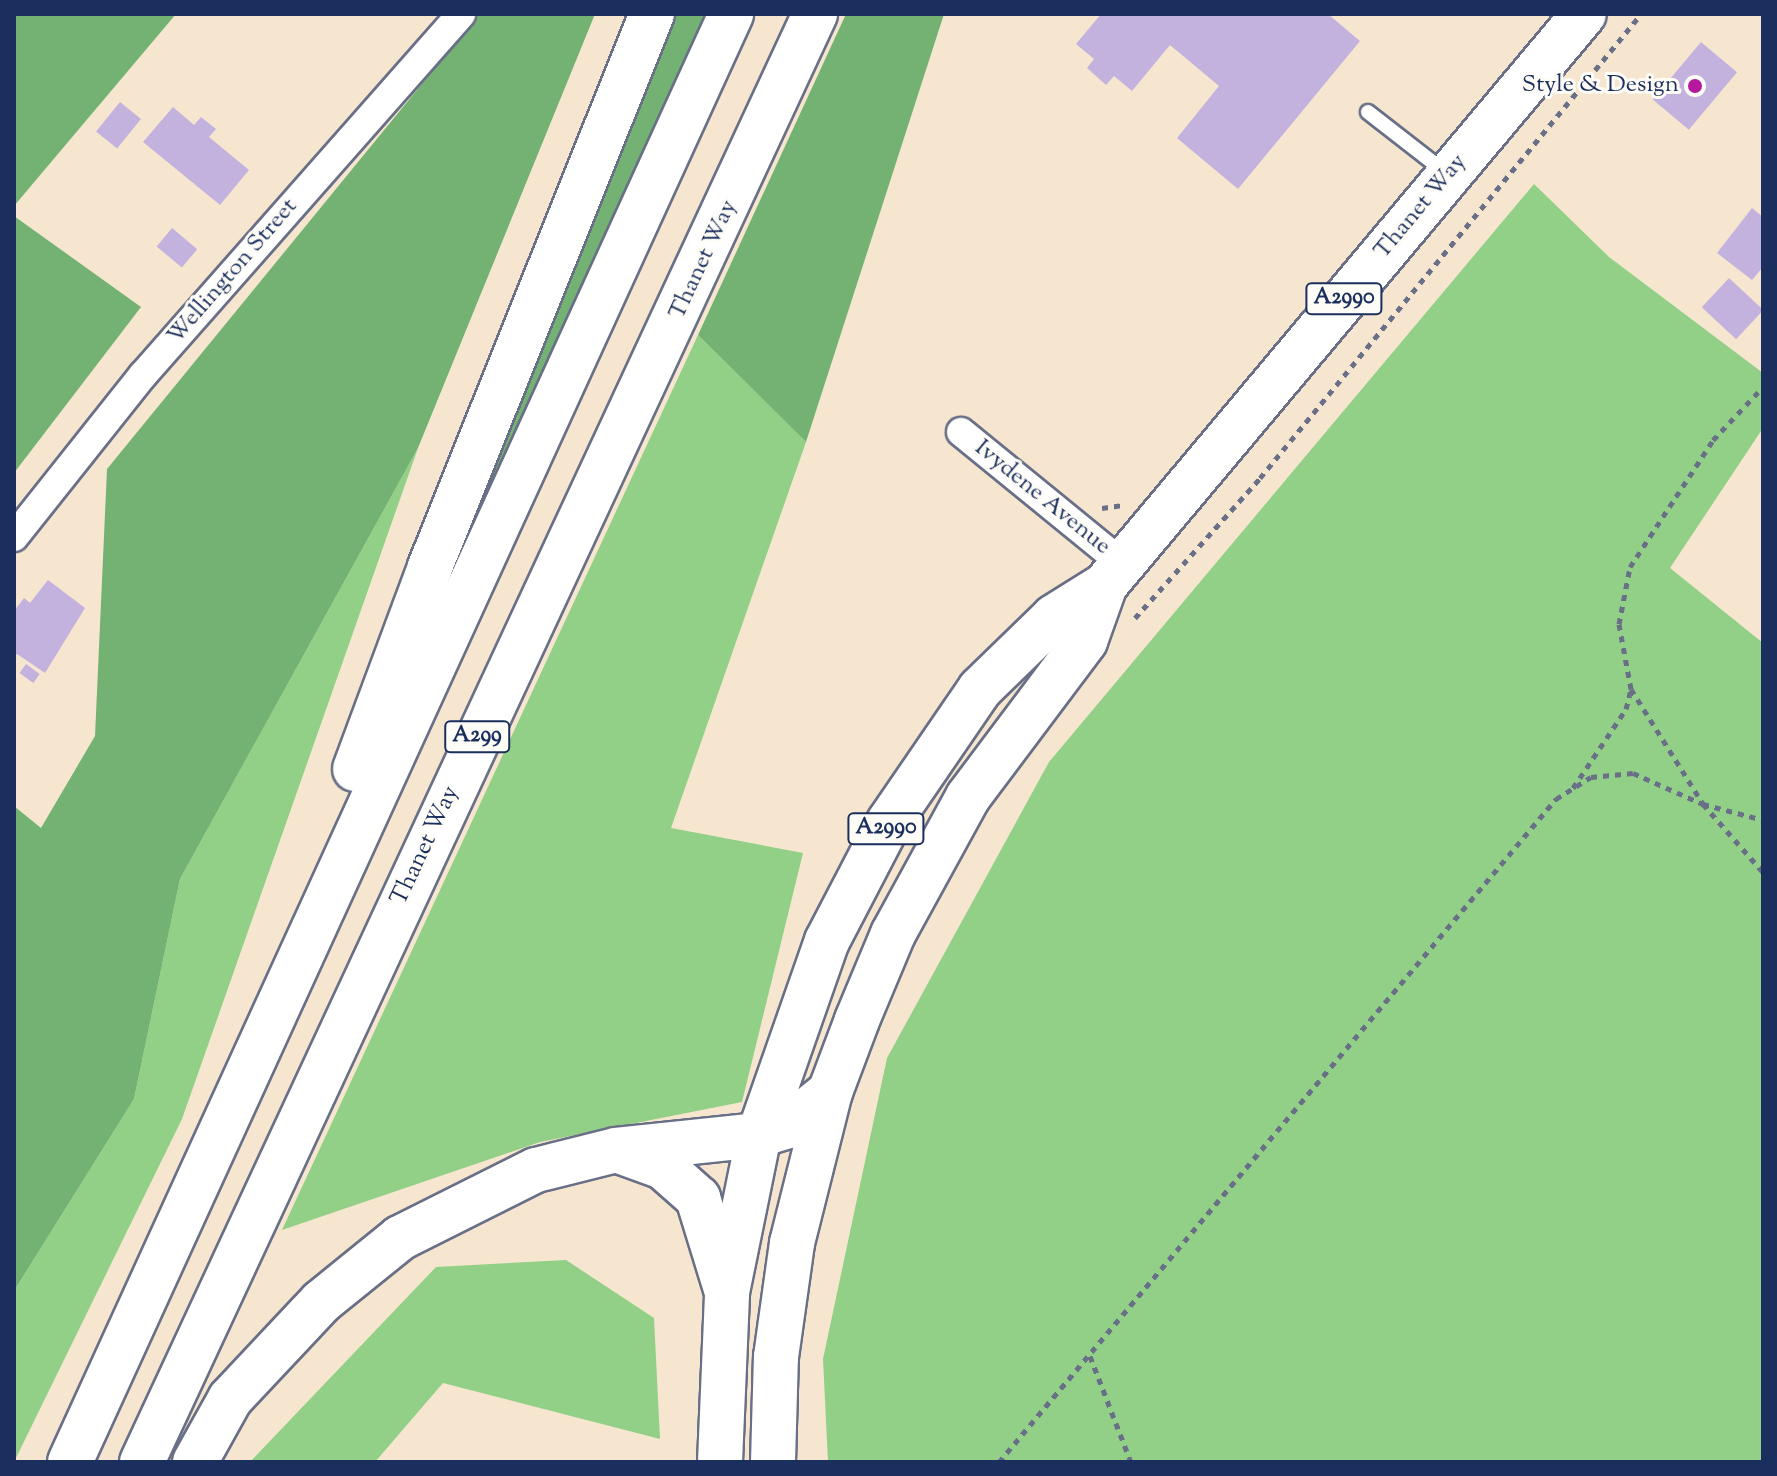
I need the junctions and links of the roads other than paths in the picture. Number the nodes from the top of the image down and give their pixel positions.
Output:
1 (461, 14) edge
2 (652, 14) edge
3 (731, 14) edge
4 (815, 14) edge
5 (1584, 14) edge
6 (1368, 112) dead end
7 (1448, 175) junction
8 (961, 432) dead end
9 (14, 537) edge
10 (1114, 574) junction
11 (242, 1076) junction
12 (830, 1092) junction
13 (759, 1135) junction
14 (616, 1150) junction
15 (727, 1292) junction
16 (70, 1462) edge
17 (142, 1462) edge
18 (195, 1462) edge
19 (720, 1462) edge
20 (773, 1462) edge

1 - 9 street, Wellington Street
2 - 11 main road
3 - 11 main road, A299
4 - 17 main road, Thanet Way / A299
5 - 7 main road, Thanet Way / A2990
6 - 7 lane
7 - 10 main road, Thanet Way / A2990
8 - 10 street, Ivydene Avenue
10 - 12 main road, Thanet Way / A2990
10 - 13 main road, Thanet Way / A2990
11 - 16 main road, A299
12 - 13 main road
12 - 20 main road, Thanet Way / A2990
13 - 14 main road
13 - 15 main road, Thanet Way / A2990
14 - 15 main road
14 - 18 main road
15 - 19 main road, Thanet Way / A2990

